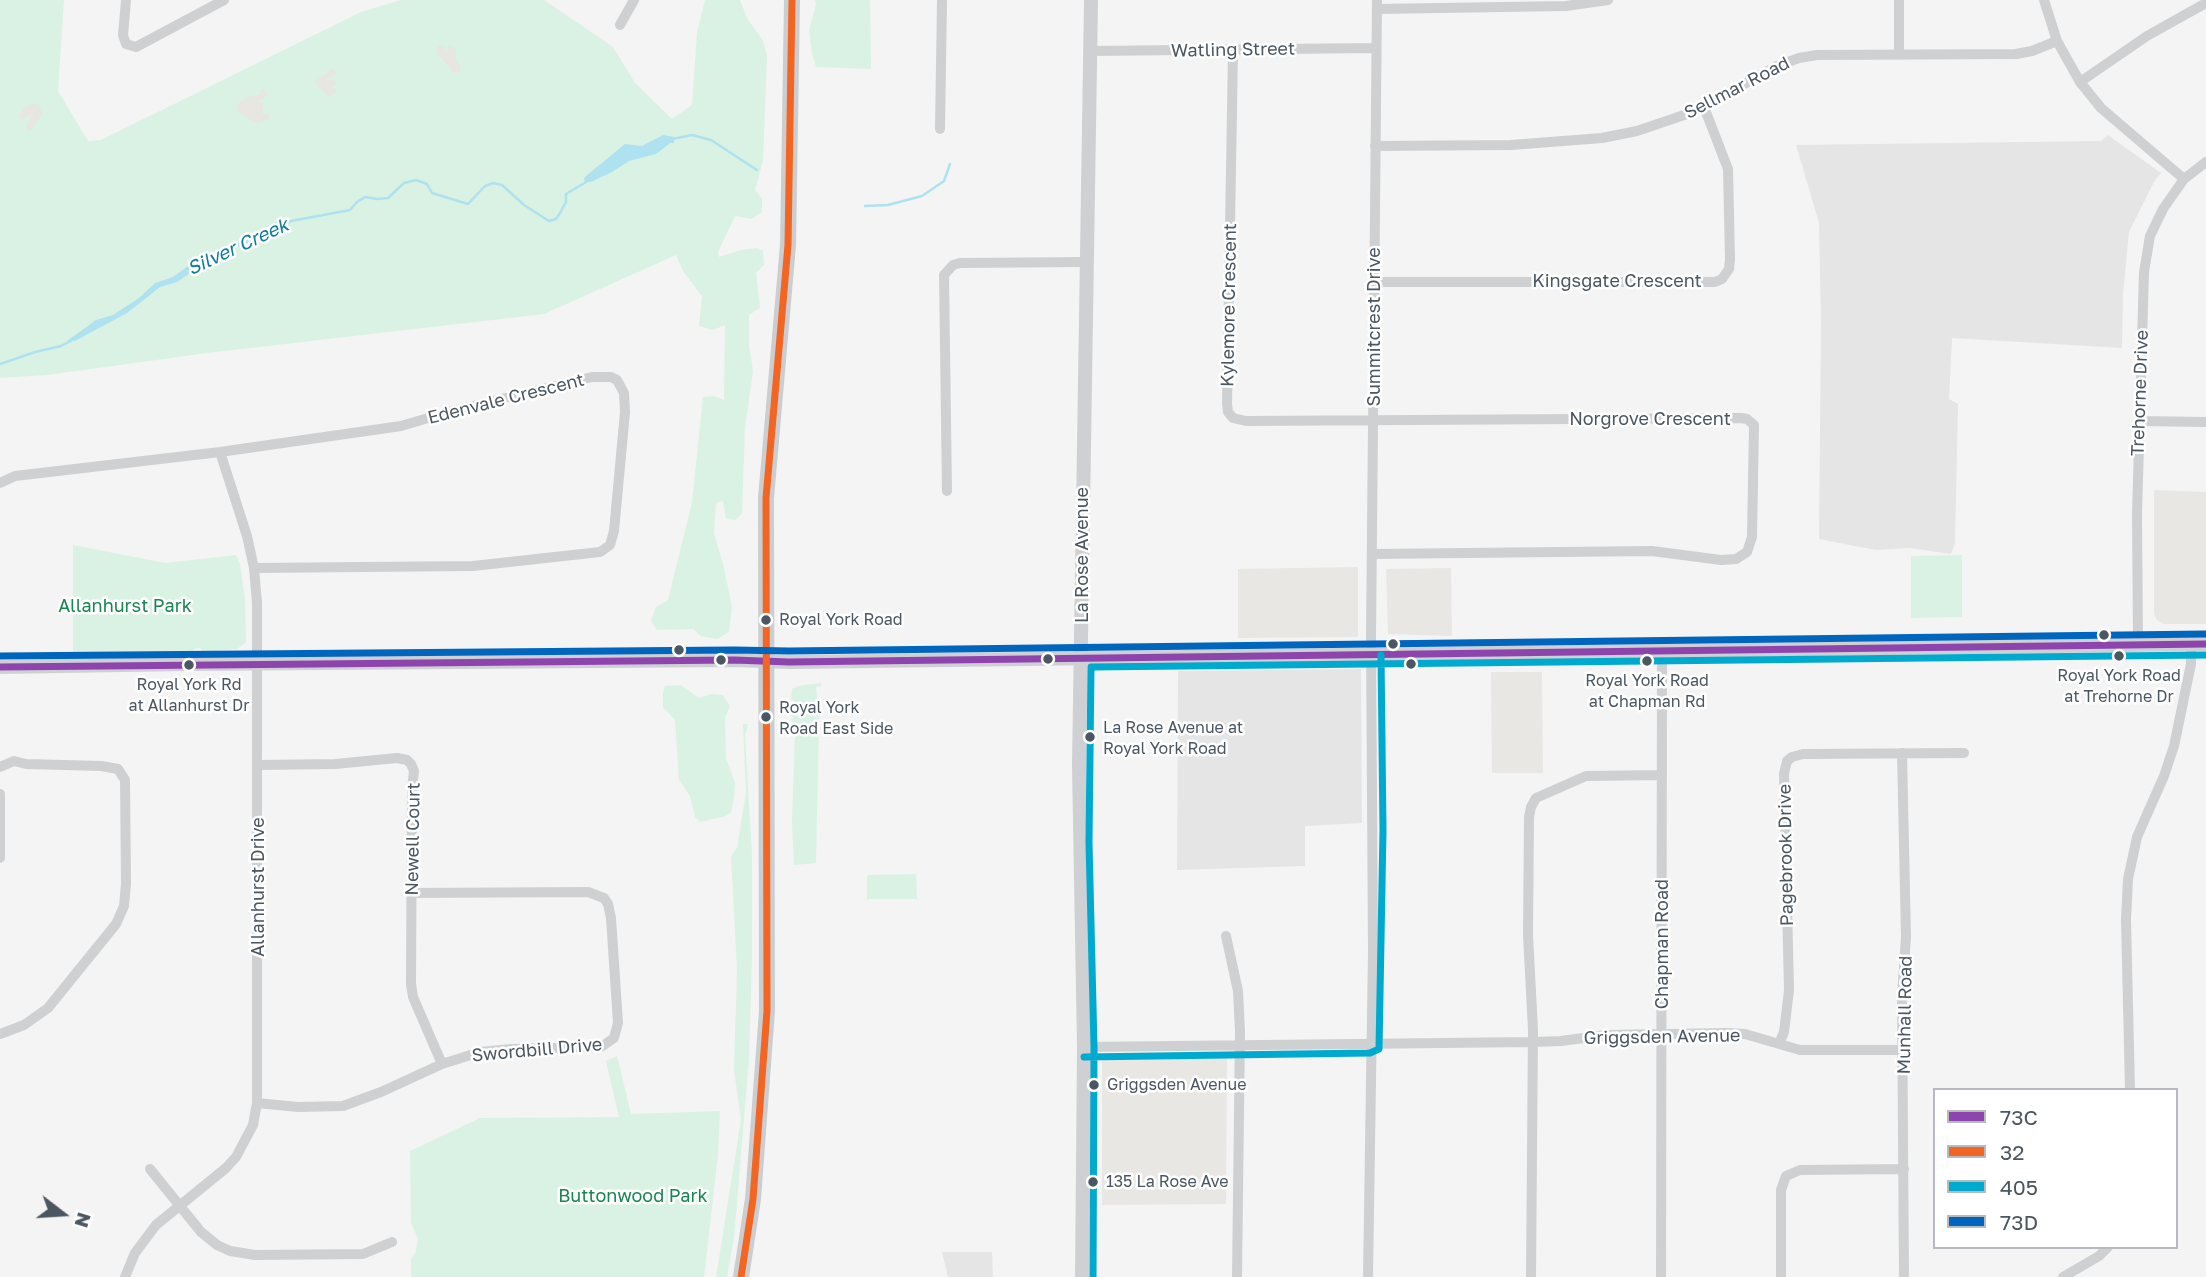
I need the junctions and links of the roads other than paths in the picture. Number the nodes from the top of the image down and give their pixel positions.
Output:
1 (126, 0) edge
2 (225, 0) edge
3 (634, 0) edge
4 (793, 0) edge
5 (942, 0) edge
6 (1091, 0) edge
7 (1608, 0) edge
8 (1899, 0) edge
9 (2044, 0) edge
10 (2206, 3) edge
11 (1377, 4) edge
12 (620, 25) dead end
13 (2057, 41) junction
14 (1376, 48) junction
15 (1233, 50) junction
16 (1090, 51) junction
17 (1899, 55) junction
18 (2080, 82) junction
19 (1703, 107) junction
20 (940, 129) dead end
21 (1375, 146) junction
22 (2206, 162) edge
23 (2184, 179) junction
24 (1086, 262) junction
25 (1374, 282) junction
26 (1373, 420) junction
27 (2139, 421) junction
28 (2206, 422) edge
29 (220, 452) junction
30 (0, 484) edge
31 (947, 491) dead end
32 (1372, 554) junction
33 (254, 568) junction
34 (2138, 644) junction
35 (2191, 644) junction
36 (2206, 644) edge
37 (1662, 652) junction
38 (1371, 655) junction
39 (1081, 657) junction
40 (766, 662) junction
41 (257, 664) junction
42 (0, 667) edge
43 (1902, 753) junction
44 (1964, 753) dead end
45 (258, 765) junction
46 (0, 767) edge
47 (1662, 775) junction
48 (0, 794) edge
49 (0, 858) edge
50 (411, 893) junction
51 (1226, 936) dead end
52 (1662, 1033) junction
53 (0, 1034) edge
54 (1532, 1042) junction
55 (1370, 1043) junction
56 (1779, 1044) junction
57 (1240, 1045) junction
58 (1084, 1047) junction
59 (1903, 1049) junction
60 (442, 1064) junction
61 (2130, 1088) edge
62 (257, 1102) junction
63 (150, 1169) dead end
64 (1904, 1170) junction
65 (179, 1205) junction
66 (392, 1242) dead end
67 (2106, 1249) edge
68 (125, 1277) edge
69 (741, 1277) edge
70 (1082, 1277) edge
71 (1237, 1277) edge
72 (1368, 1277) edge
73 (1531, 1277) edge
74 (1661, 1277) edge
75 (1781, 1277) edge
76 (1904, 1277) edge
77 (2063, 1277) edge

1 - 2 street
3 - 12 street
4 - 40 main road
5 - 20 street
6 - 16 main road, La Rose Avenue
7 - 11 street
8 - 17 street
9 - 13 street
10 - 18 street
11 - 14 street, Summitcrest Drive
13 - 17 street, Sellmar Road
13 - 18 street
14 - 15 street, Watling Street
14 - 21 street, Summitcrest Drive
15 - 16 street, Watling Street
15 - 26 street, Kylemore Crescent
16 - 24 main road, La Rose Avenue
17 - 19 street, Sellmar Road
18 - 23 street
19 - 21 street, Sellmar Road
19 - 25 street, Kingsgate Crescent
21 - 25 street, Summitcrest Drive
22 - 23 street, Trehorne Drive
23 - 27 street, Trehorne Drive
24 - 31 street
24 - 39 main road, La Rose Avenue
25 - 26 street, Summitcrest Drive
26 - 32 street, Summitcrest Drive
26 - 32 street, Norgrove Crescent
27 - 28 street
27 - 34 street, Trehorne Drive
29 - 30 street, Edenvale Crescent
29 - 33 street, Allanhurst Drive
29 - 33 street, Edenvale Crescent
32 - 38 street, Summitcrest Drive
33 - 41 street, Allanhurst Drive
34 - 35 main road
34 - 37 main road
35 - 36 main road
35 - 61 street
37 - 38 main road
37 - 47 street, Chapman Road
38 - 39 main road
38 - 55 street, Summitcrest Drive
39 - 40 main road
39 - 58 main road, La Rose Avenue
40 - 41 main road
40 - 69 main road
41 - 42 main road
41 - 45 street, Allanhurst Drive
43 - 44 street, Pagebrook Drive
43 - 56 street, Pagebrook Drive
43 - 59 street, Munhall Road
45 - 50 street, Newell Court
45 - 62 street, Allanhurst Drive
46 - 53 street
47 - 52 street, Chapman Road
47 - 54 street
48 - 49 street
50 - 60 street, Newell Court
50 - 60 street, Swordbill Drive
51 - 57 street
52 - 54 street, Griggsden Avenue
52 - 56 street, Griggsden Avenue
52 - 74 street, Chapman Road
54 - 55 street, Griggsden Avenue
54 - 73 street
55 - 57 street, Griggsden Avenue
55 - 72 street, Summitcrest Drive
56 - 59 street, Griggsden Avenue
57 - 58 street, Griggsden Avenue
57 - 71 street
58 - 70 main road, La Rose Avenue
59 - 64 street, Munhall Road
60 - 62 street, Swordbill Drive
62 - 65 street, Allanhurst Drive
63 - 65 street
64 - 75 street
64 - 76 street, Munhall Road
65 - 66 street
65 - 68 street, Allanhurst Drive
67 - 77 street

